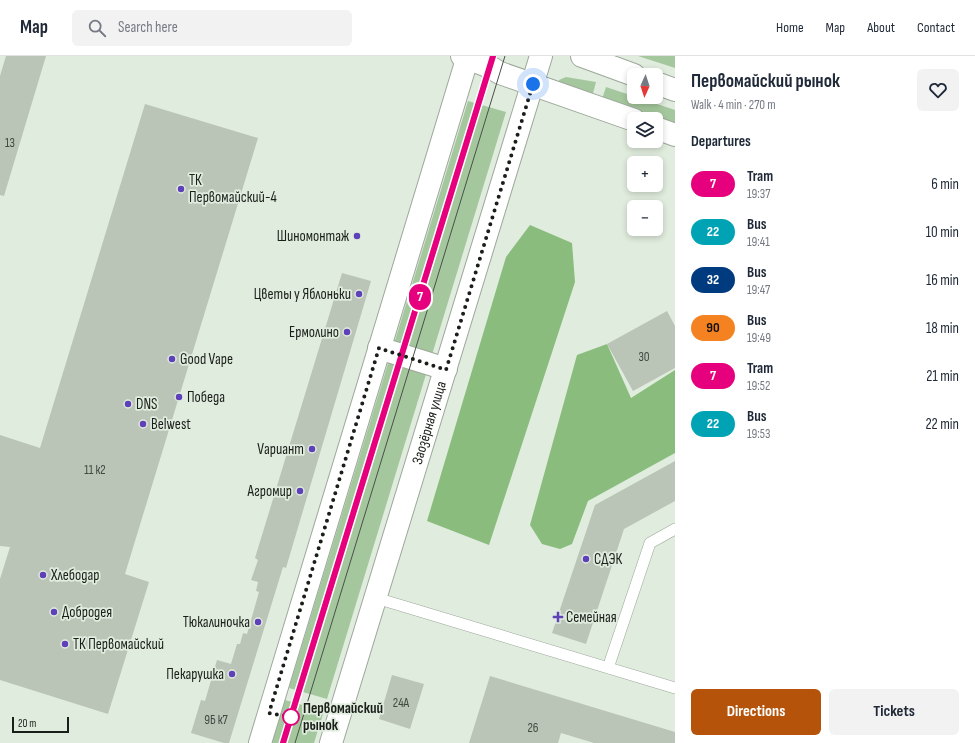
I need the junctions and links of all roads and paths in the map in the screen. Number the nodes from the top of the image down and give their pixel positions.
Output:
1 (541, 56) edge
2 (582, 56) edge
3 (466, 57) edge
4 (627, 72) edge
5 (533, 84) junction
6 (663, 86) edge
7 (675, 90) edge
8 (627, 118) edge
9 (663, 131) edge
10 (675, 135) edge
11 (379, 348) junction
12 (446, 370) junction
13 (675, 529) edge
14 (376, 598) junction
15 (608, 668) junction
16 (675, 688) edge
17 (260, 743) edge
18 (332, 743) edge

1 - 5 main road, Заозёрная улица
2 - 4 main road
3 - 5 main road
3 - 11 main road
5 - 8 main road
5 - 12 main road, Заозёрная улица
6 - 7 main road
9 - 10 main road
11 - 12 main road
11 - 17 main road
12 - 14 main road, Заозёрная улица
13 - 15 lane
14 - 15 lane
14 - 18 main road, Заозёрная улица
15 - 16 lane

